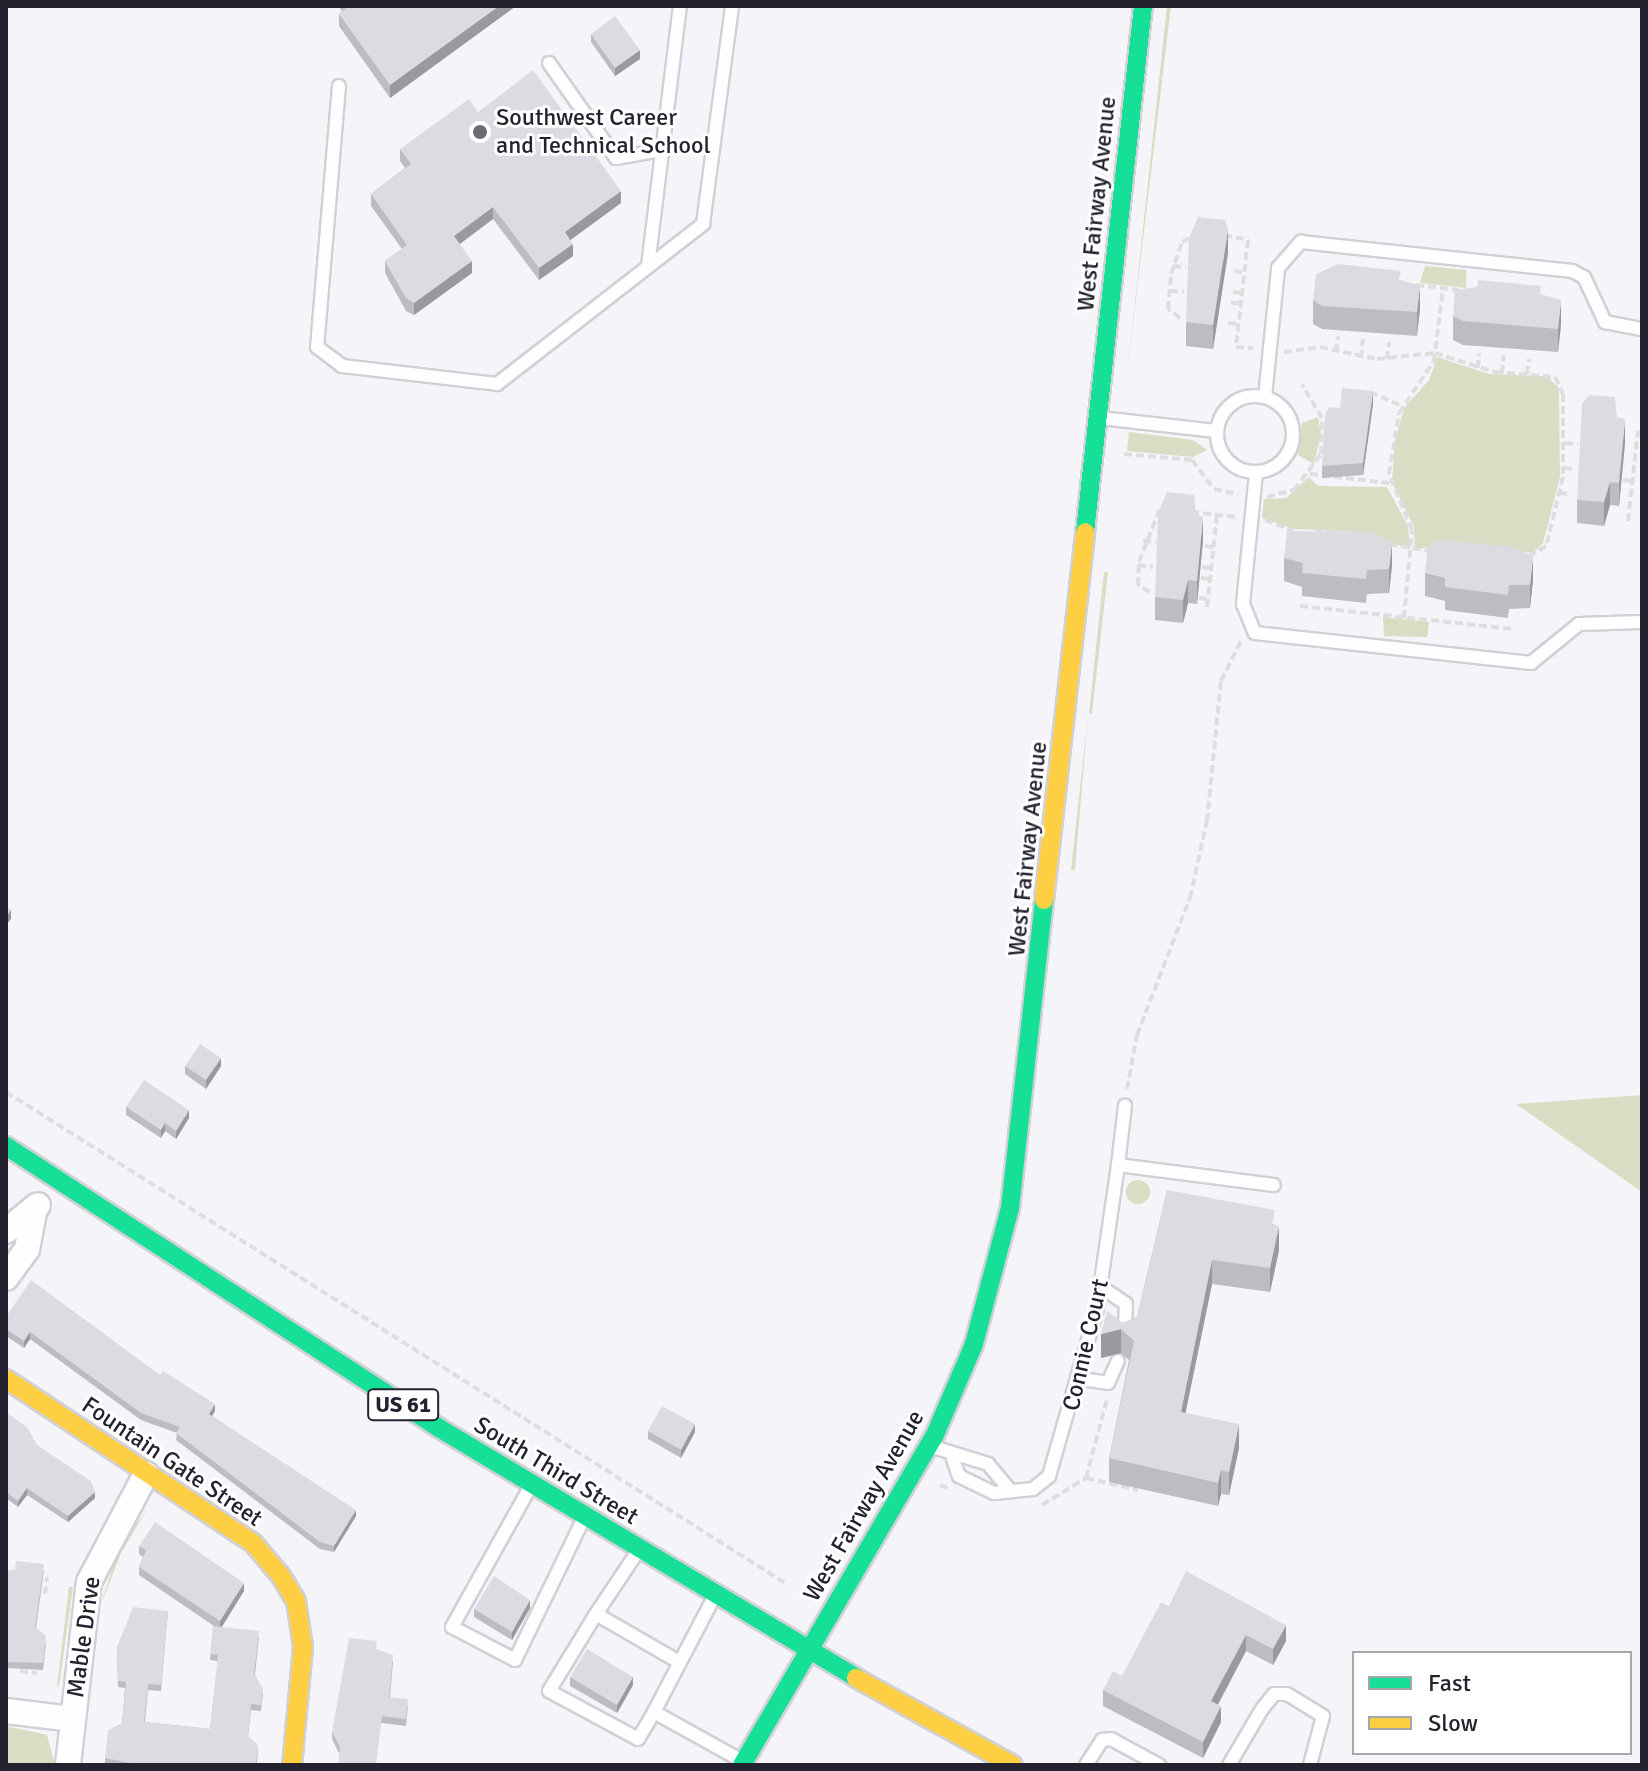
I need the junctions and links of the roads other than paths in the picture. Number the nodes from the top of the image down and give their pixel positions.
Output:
1 (680, 6) edge
2 (732, 6) edge
3 (1143, 6) edge
4 (549, 63) dead end
5 (339, 86) dead end
6 (662, 150) junction
7 (648, 266) junction
8 (1642, 329) edge
9 (1265, 397) junction
10 (1097, 418) junction
11 (1216, 431) junction
12 (1256, 473) junction
13 (1642, 622) edge
14 (1125, 1105) road end
15 (6, 1146) edge
16 (1118, 1165) junction
17 (54, 1180) junction
18 (1274, 1185) dead end
19 (35, 1208) junction
20 (6, 1231) edge
21 (6, 1278) edge
22 (1101, 1287) junction
23 (1124, 1338) edge
24 (1118, 1361) edge
25 (6, 1379) edge
26 (1081, 1379) junction
27 (930, 1446) junction
28 (953, 1459) junction
29 (146, 1474) junction
30 (532, 1484) junction
31 (1009, 1489) junction
32 (584, 1516) junction
33 (639, 1549) junction
34 (715, 1595) junction
35 (596, 1614) junction
36 (808, 1652) junction
37 (679, 1662) junction
38 (6, 1711) edge
39 (654, 1712) junction
40 (72, 1719) junction
41 (743, 1763) edge
42 (68, 1765) edge
43 (292, 1765) edge
44 (1013, 1765) edge
45 (1086, 1765) edge
46 (1159, 1765) edge
47 (1229, 1765) edge
48 (1310, 1765) edge

1 - 6 lane
2 - 7 lane
3 - 10 main road, West Fairway Avenue
4 - 6 lane
5 - 7 lane
6 - 7 lane
8 - 9 lane
9 - 11 lane
9 - 12 lane
10 - 11 lane
10 - 27 main road, West Fairway Avenue
11 - 12 lane
12 - 13 lane
14 - 16 lane, Connie Court
15 - 17 main road, South Third Street / US 61
16 - 18 lane
16 - 22 lane, Connie Court
17 - 19 street
17 - 30 main road, South Third Street / US 61
19 - 20 street
19 - 21 street
22 - 23 lane
22 - 26 lane, Connie Court
24 - 26 lane
25 - 29 main road, Fountain Gate Street
26 - 31 lane, Connie Court
27 - 28 lane, Connie Court
27 - 36 main road, West Fairway Avenue
28 - 31 lane, Connie Court
28 - 31 lane, Connie Court
29 - 40 street, Mable Drive
29 - 43 main road, Fountain Gate Street
30 - 32 main road, South Third Street / US 61
30 - 32 lane
32 - 33 main road, South Third Street / US 61
33 - 34 main road, South Third Street / US 61
33 - 35 lane
34 - 36 main road, South Third Street / US 61
34 - 37 lane
35 - 37 lane
35 - 39 lane
36 - 41 main road, West Fairway Avenue
36 - 44 main road, South Third Street / US 61
37 - 39 lane
38 - 40 street
39 - 41 lane
40 - 42 street, Mable Drive
45 - 46 lane
47 - 48 lane

